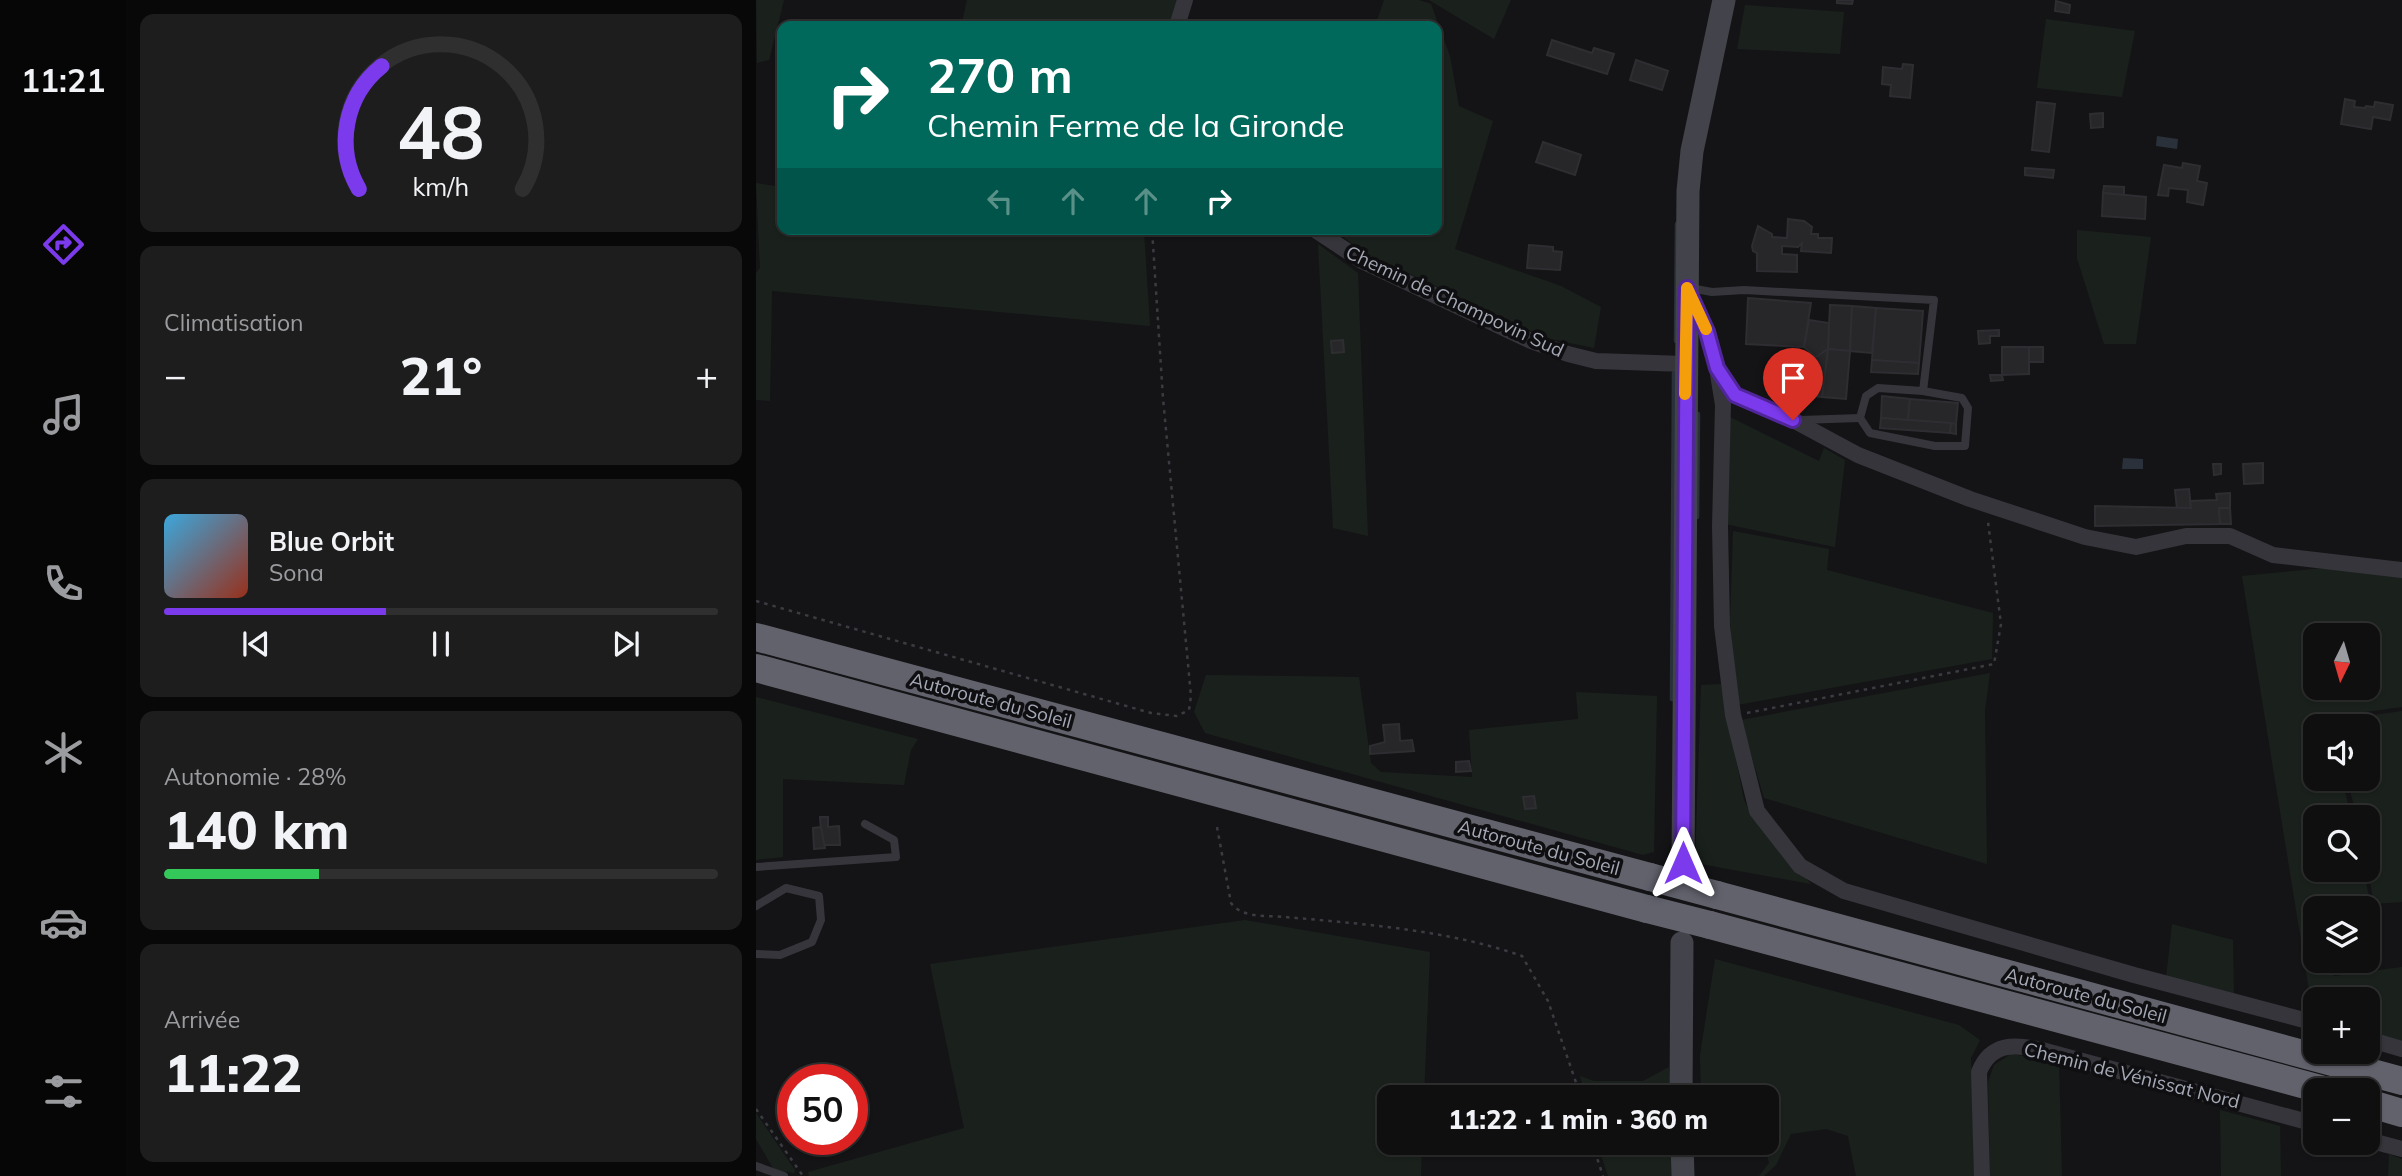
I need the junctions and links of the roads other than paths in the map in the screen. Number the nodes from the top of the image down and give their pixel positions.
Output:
1 (1185, 0) edge
2 (1724, 0) edge
3 (1179, 21) edge
4 (1323, 235) edge
5 (1687, 288) junction
6 (1685, 364) junction
7 (1717, 368) junction
8 (1923, 391) junction
9 (1860, 418) junction
10 (1793, 420) junction
11 (2402, 570) edge
12 (756, 636) edge
13 (756, 668) edge
14 (756, 684) edge
15 (924, 713) junction
16 (865, 824) dead end
17 (1683, 863) dead end
18 (756, 867) edge
19 (756, 906) edge
20 (1682, 943) dead end
21 (756, 954) edge
22 (2303, 1020) edge
23 (2380, 1043) edge
24 (2402, 1049) edge
25 (2402, 1081) edge
26 (2303, 1084) edge
27 (1681, 1085) edge
28 (2380, 1107) edge
29 (2402, 1113) edge
30 (2303, 1121) edge
31 (2380, 1143) edge
32 (2402, 1149) edge
33 (1682, 1155) edge
34 (756, 1166) edge
35 (784, 1176) edge
36 (1683, 1176) edge
37 (1983, 1176) edge

1 - 3 street
2 - 5 main road
4 - 6 street, Chemin de Champovin Sud
5 - 6 main road
5 - 7 street
5 - 8 lane
6 - 17 main road
7 - 10 street
7 - 22 street
8 - 9 lane
8 - 9 lane
9 - 10 lane
10 - 11 street
12 - 25 highway, Autoroute du Soleil, bridge
13 - 15 highway, Autoroute du Soleil
14 - 15 highway
15 - 26 highway, Autoroute du Soleil, bridge
16 - 18 lane
19 - 21 lane
20 - 27 main road
23 - 24 street
28 - 29 highway
30 - 37 street, Chemin de Vénissat Nord
31 - 32 street
33 - 36 main road
34 - 35 lane

